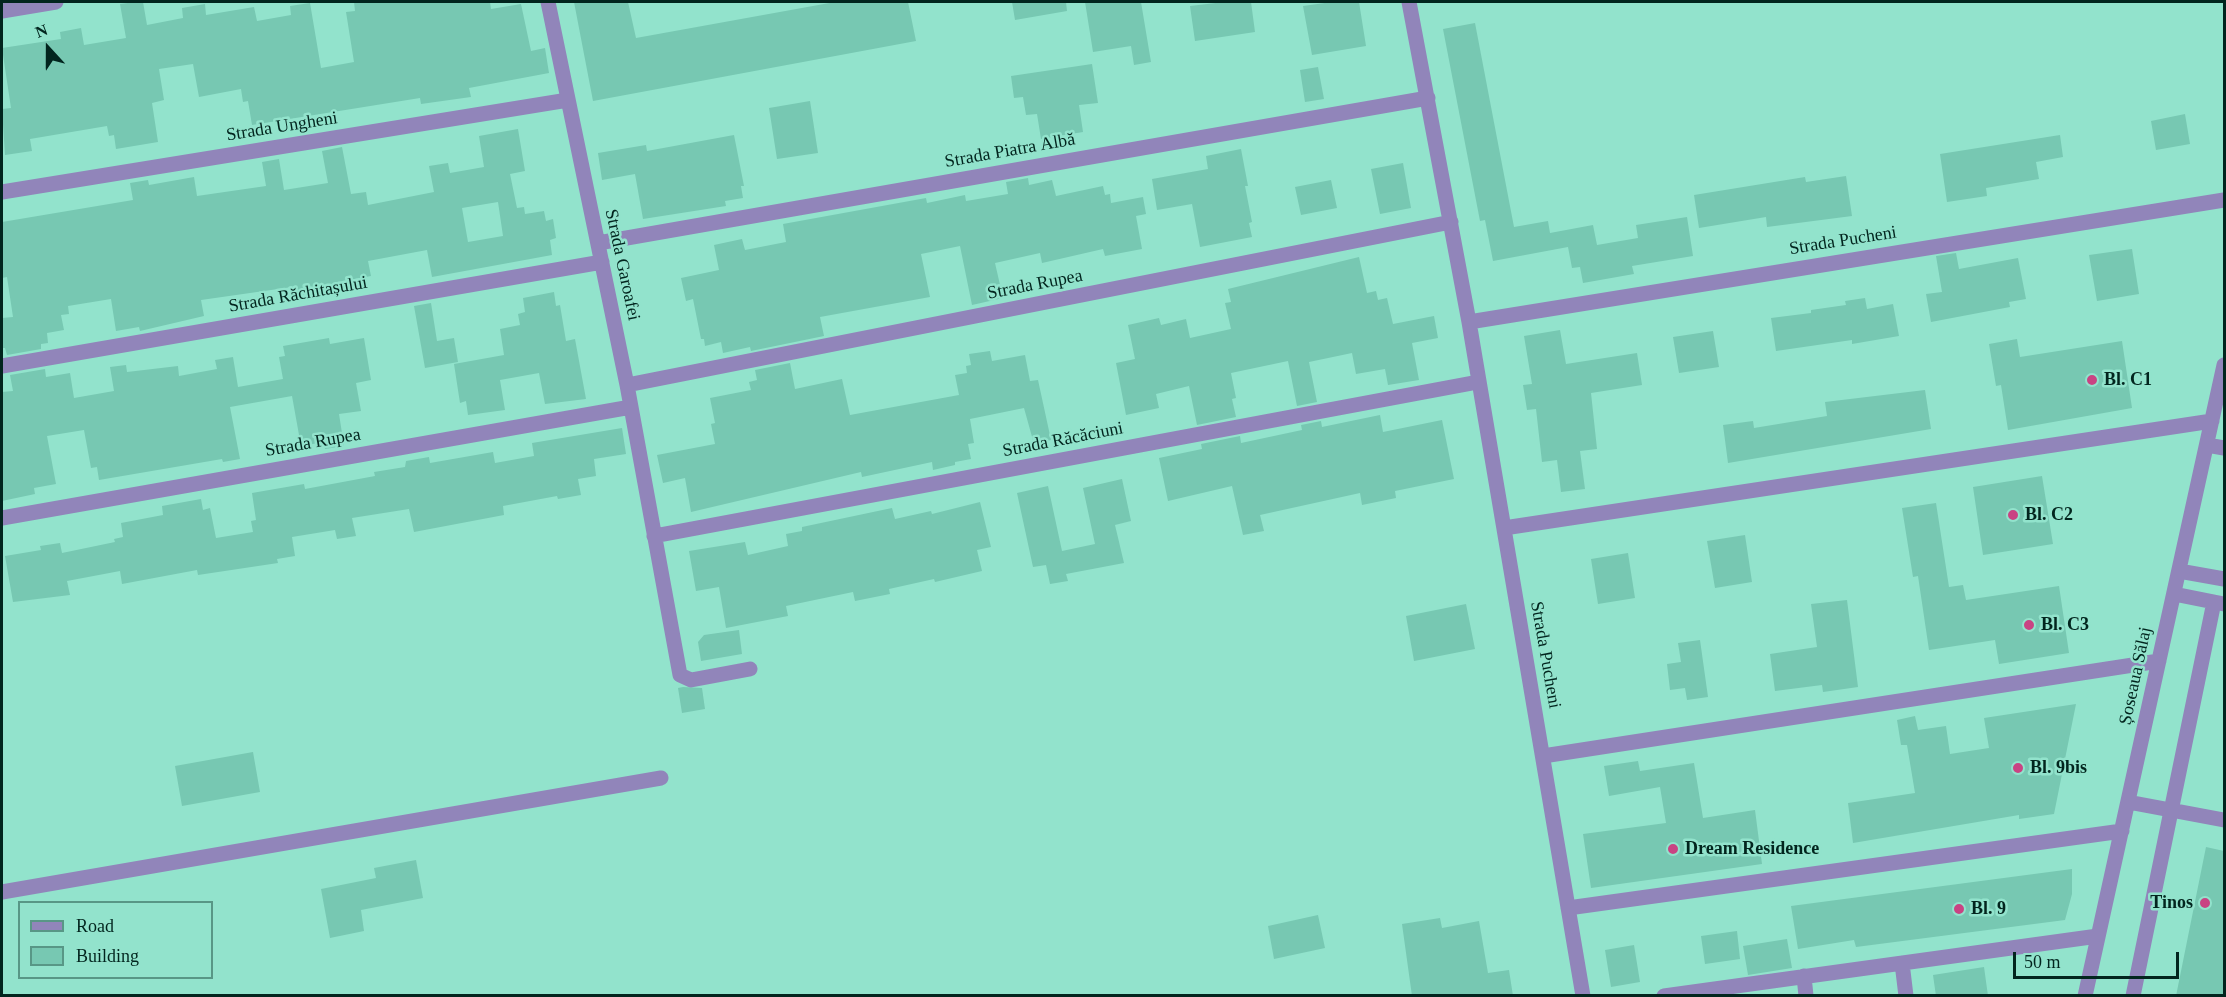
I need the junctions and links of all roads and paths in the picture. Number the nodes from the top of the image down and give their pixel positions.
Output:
1 (56, 2) edge
2 (548, 2) edge
3 (1409, 2) edge
4 (2, 11) edge
5 (1428, 98) junction
6 (568, 100) junction
7 (2, 192) edge
8 (2224, 200) edge
9 (1451, 222) junction
10 (598, 243) junction
11 (602, 262) junction
12 (1468, 322) junction
13 (2224, 365) edge
14 (2, 366) edge
15 (1478, 382) junction
16 (627, 385) junction
17 (631, 407) junction
18 (2212, 421) junction
19 (2207, 445) junction
20 (2224, 448) edge
21 (2, 518) edge
22 (1504, 528) junction
23 (654, 536) junction
24 (2179, 571) junction
25 (2224, 579) edge
26 (2174, 594) junction
27 (2219, 603) edge
28 (2159, 662) junction
29 (750, 669) dead end
30 (1543, 756) junction
31 (661, 778) dead end
32 (2128, 802) junction
33 (2172, 810) junction
34 (2224, 820) edge
35 (2122, 831) junction
36 (2, 892) edge
37 (1568, 908) junction
38 (2098, 936) junction
39 (1902, 963) junction
40 (1804, 976) junction
41 (1703, 993) edge
42 (1583, 996) edge
43 (1664, 996) edge
44 (1806, 996) edge
45 (1906, 996) edge
46 (2085, 996) edge
47 (2133, 996) edge

1 - 4 street
2 - 6 street, Strada Garoafei
3 - 5 street, Strada Pucheni
5 - 9 street, Strada Pucheni
5 - 10 street, Strada Piatra Albă
6 - 7 street, Strada Ungheni
6 - 10 street, Strada Garoafei
8 - 12 street, Strada Pucheni
9 - 12 street, Strada Pucheni
9 - 16 street, Strada Rupea
10 - 11 street, Strada Garoafei
11 - 14 street, Strada Răchitașului
11 - 16 street, Strada Garoafei
12 - 15 street, Strada Pucheni
13 - 18 street, Șoseaua Sălaj
15 - 22 street, Strada Pucheni
15 - 23 street, Strada Răcăciuni
16 - 17 street, Strada Garoafei
17 - 21 street, Strada Rupea
17 - 23 street, Strada Garoafei
18 - 19 street, Șoseaua Sălaj
18 - 22 street
19 - 20 street
19 - 24 street, Șoseaua Sălaj
22 - 30 street, Strada Pucheni
23 - 29 street, Strada Garoafei
24 - 25 street
24 - 26 street, Șoseaua Sălaj
26 - 27 street
26 - 28 street, Șoseaua Sălaj
27 - 33 street
28 - 30 street
28 - 32 street, Șoseaua Sălaj
30 - 37 street, Strada Pucheni
31 - 36 street
32 - 33 street
32 - 35 street, Șoseaua Sălaj
33 - 34 street
33 - 47 street
35 - 37 street
35 - 38 street, Șoseaua Sălaj
37 - 42 street, Strada Pucheni
38 - 39 street
38 - 46 street, Șoseaua Sălaj
39 - 40 street
39 - 45 street
40 - 41 street
40 - 44 street
41 - 43 street

